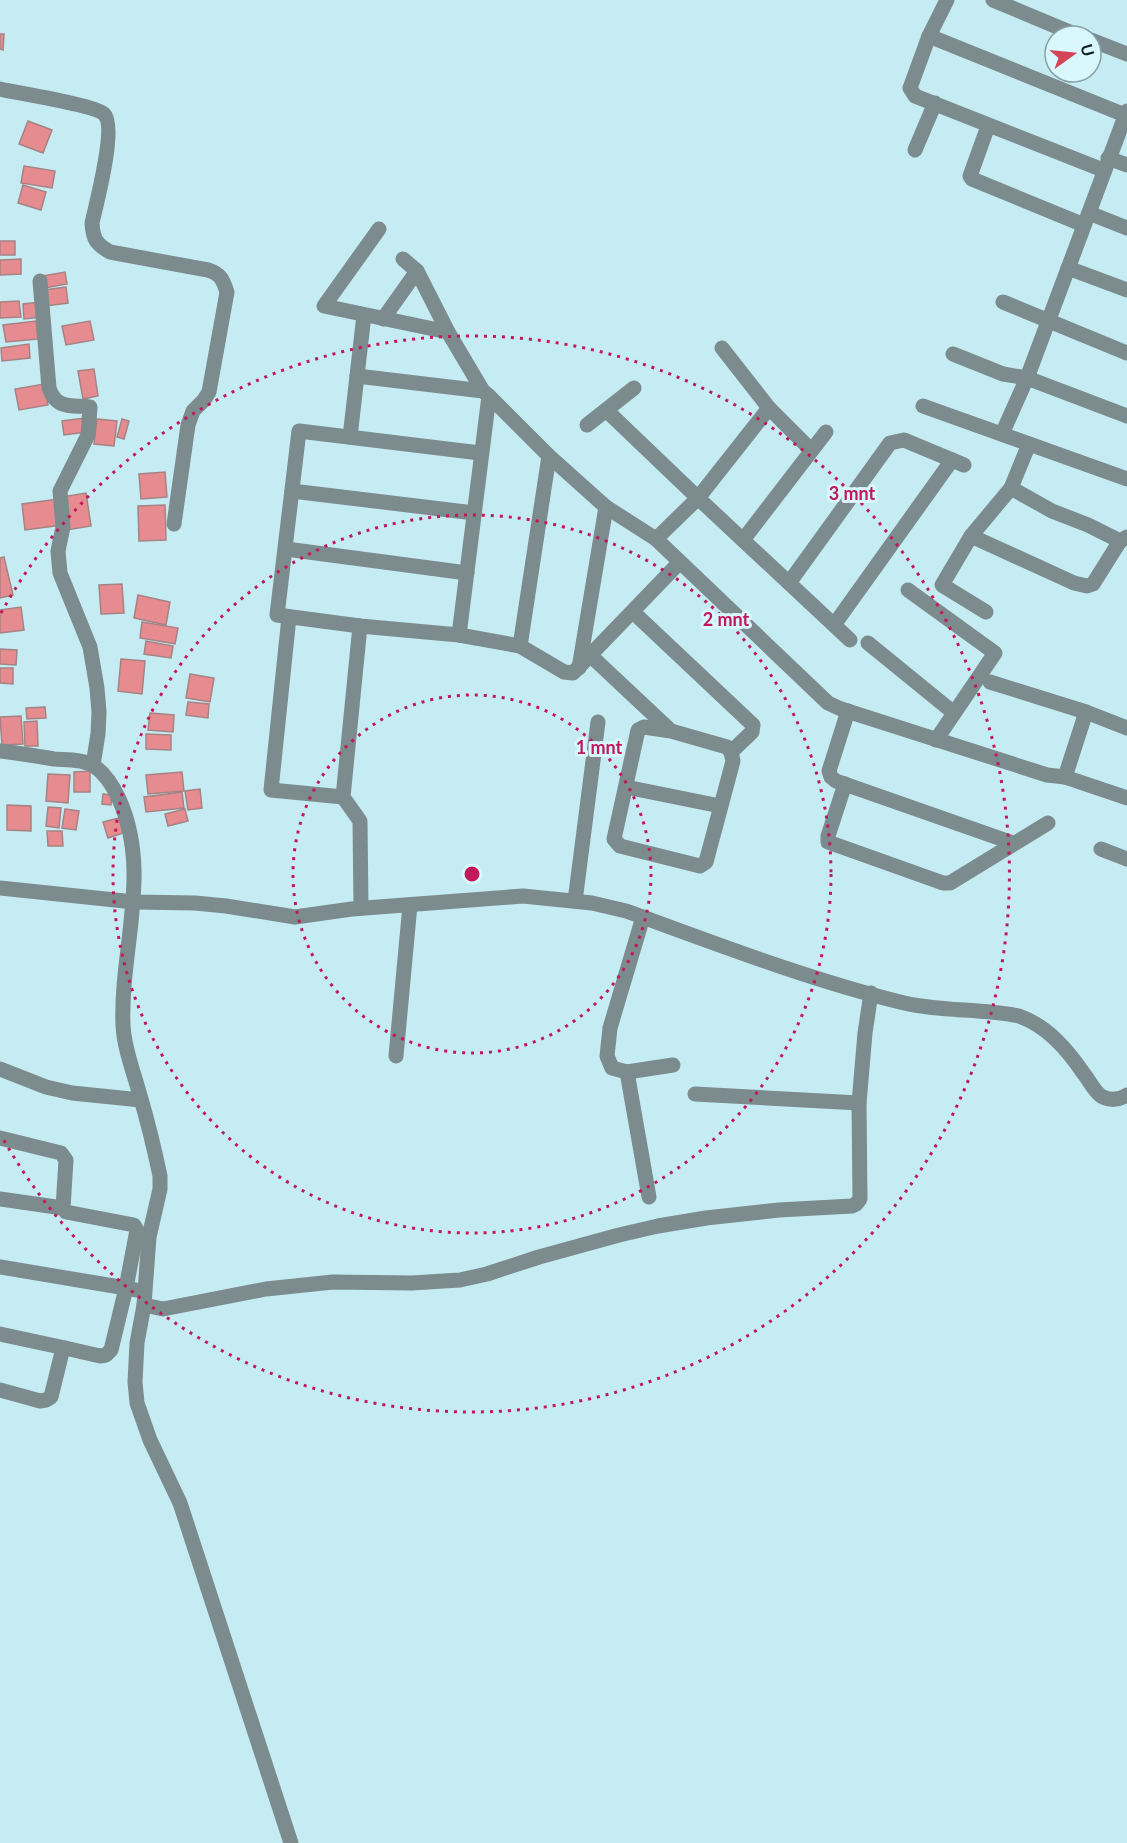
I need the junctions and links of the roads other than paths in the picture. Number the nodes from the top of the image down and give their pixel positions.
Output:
1 (993, 0) edge
2 (944, 1) edge
3 (1050, 24) edge
4 (929, 36) junction
5 (1103, 45) edge
6 (1127, 54) edge
7 (0, 89) edge
8 (935, 103) junction
9 (1126, 113) edge
10 (988, 126) junction
11 (915, 150) dead end
12 (1106, 164) junction
13 (1127, 165) edge
14 (1086, 219) junction
15 (1127, 228) edge
16 (379, 229) dead end
17 (403, 259) dead end
18 (1068, 268) junction
19 (417, 271) junction
20 (40, 281) dead end
21 (1127, 290) edge
22 (1003, 302) dead end
23 (364, 315) junction
24 (383, 319) junction
25 (1047, 321) junction
26 (447, 332) junction
27 (722, 348) dead end
28 (1127, 353) edge
29 (953, 354) dead end
30 (357, 376) junction
31 (1027, 378) junction
32 (634, 388) dead end
33 (486, 394) junction
34 (923, 406) dead end
35 (769, 408) junction
36 (606, 410) junction
37 (1127, 416) edge
38 (587, 425) dead end
39 (826, 432) dead end
40 (1002, 435) junction
41 (350, 437) junction
42 (1029, 444) junction
43 (811, 450) junction
44 (480, 453) junction
45 (549, 456) junction
46 (1127, 479) edge
47 (1011, 488) junction
48 (292, 491) junction
49 (698, 498) junction
50 (606, 507) junction
51 (474, 513) junction
52 (174, 524) dead end
53 (971, 536) junction
54 (656, 539) junction
55 (1123, 539) edge
56 (743, 540) junction
57 (286, 549) junction
58 (679, 563) junction
59 (467, 573) junction
60 (789, 583) junction
61 (908, 590) dead end
62 (633, 612) junction
63 (986, 612) dead end
64 (289, 617) junction
65 (834, 625) junction
66 (360, 626) junction
67 (459, 635) junction
68 (850, 640) dead end
69 (868, 643) dead end
70 (520, 646) junction
71 (591, 656) junction
72 (579, 668) junction
73 (990, 682) dead end
74 (848, 711) junction
75 (1086, 712) junction
76 (954, 714) junction
77 (598, 722) dead end
78 (1127, 728) edge
79 (672, 731) junction
80 (936, 740) junction
81 (0, 751) edge
82 (731, 752) junction
83 (93, 765) junction
84 (1065, 777) junction
85 (845, 784) junction
86 (626, 787) junction
87 (342, 797) junction
88 (1127, 798) edge
89 (720, 806) junction
90 (1048, 823) dead end
91 (1013, 843) junction
92 (1101, 849) dead end
93 (1127, 859) edge
94 (0, 888) edge
95 (575, 901) junction
96 (134, 902) junction
97 (410, 905) junction
98 (361, 908) junction
99 (643, 917) junction
100 (871, 993) junction
101 (396, 1056) dead end
102 (673, 1065) dead end
103 (0, 1069) edge
104 (627, 1072) junction
105 (694, 1094) dead end
106 (1127, 1095) edge
107 (141, 1100) junction
108 (859, 1103) junction
109 (0, 1138) edge
110 (649, 1197) dead end
111 (0, 1199) edge
112 (63, 1208) junction
113 (0, 1267) edge
114 (126, 1288) junction
115 (144, 1298) junction
116 (0, 1334) edge
117 (64, 1348) junction
118 (0, 1390) edge
119 (291, 1843) edge

1 - 3 street
2 - 4 street
4 - 8 street
4 - 9 street
5 - 6 street
7 - 52 street
8 - 10 street
8 - 11 street
9 - 12 street
10 - 12 street
10 - 14 street
12 - 13 street
12 - 14 street
14 - 15 street
14 - 18 street
16 - 23 street
17 - 19 street
18 - 21 street
18 - 25 street
19 - 24 street
19 - 26 street
20 - 83 street
22 - 25 street
23 - 24 street
23 - 30 street
24 - 26 street
25 - 28 street
25 - 31 street
26 - 33 street
27 - 35 street
29 - 31 street
30 - 33 street
30 - 41 street
31 - 37 street
31 - 40 street
32 - 36 street
33 - 44 street
33 - 45 street
34 - 40 street
35 - 43 street
35 - 49 street
36 - 38 street
36 - 49 street
39 - 43 street
40 - 42 street
41 - 44 street
41 - 48 street
42 - 46 street
42 - 47 street
43 - 56 street
44 - 51 street
45 - 50 street
45 - 70 street
47 - 53 street
47 - 55 street
48 - 51 street
48 - 57 street
49 - 54 street
49 - 56 street
50 - 54 street
50 - 72 street
51 - 59 street
53 - 55 street
53 - 63 street
54 - 58 street
56 - 60 street
57 - 59 street
57 - 64 street
58 - 62 street
58 - 74 street
59 - 67 street
60 - 65 street
60 - 65 street
61 - 76 street
62 - 71 street
62 - 82 street
64 - 66 street
64 - 87 street
65 - 68 street
66 - 67 street
66 - 87 street
67 - 70 street
69 - 76 street
70 - 72 street
71 - 72 street
71 - 79 street
73 - 75 street
74 - 80 street
74 - 85 street
75 - 78 street
75 - 84 street
76 - 80 street
77 - 95 street
79 - 82 street
79 - 86 street
80 - 84 street
81 - 83 street
82 - 89 street
83 - 96 street
84 - 88 street
85 - 91 street
85 - 91 street
86 - 89 street
86 - 89 street
87 - 98 street
90 - 91 street
92 - 93 street
94 - 96 street
95 - 97 street
95 - 99 street
96 - 98 street
96 - 107 street
97 - 98 street
97 - 101 street
99 - 100 street
99 - 104 street
100 - 106 street
100 - 108 street
102 - 104 street
103 - 107 street
104 - 110 street
105 - 108 street
107 - 115 street
108 - 115 street
109 - 112 street
111 - 112 street
112 - 114 street
113 - 114 street
114 - 115 street
114 - 117 street
115 - 119 street
116 - 117 street
117 - 118 street

